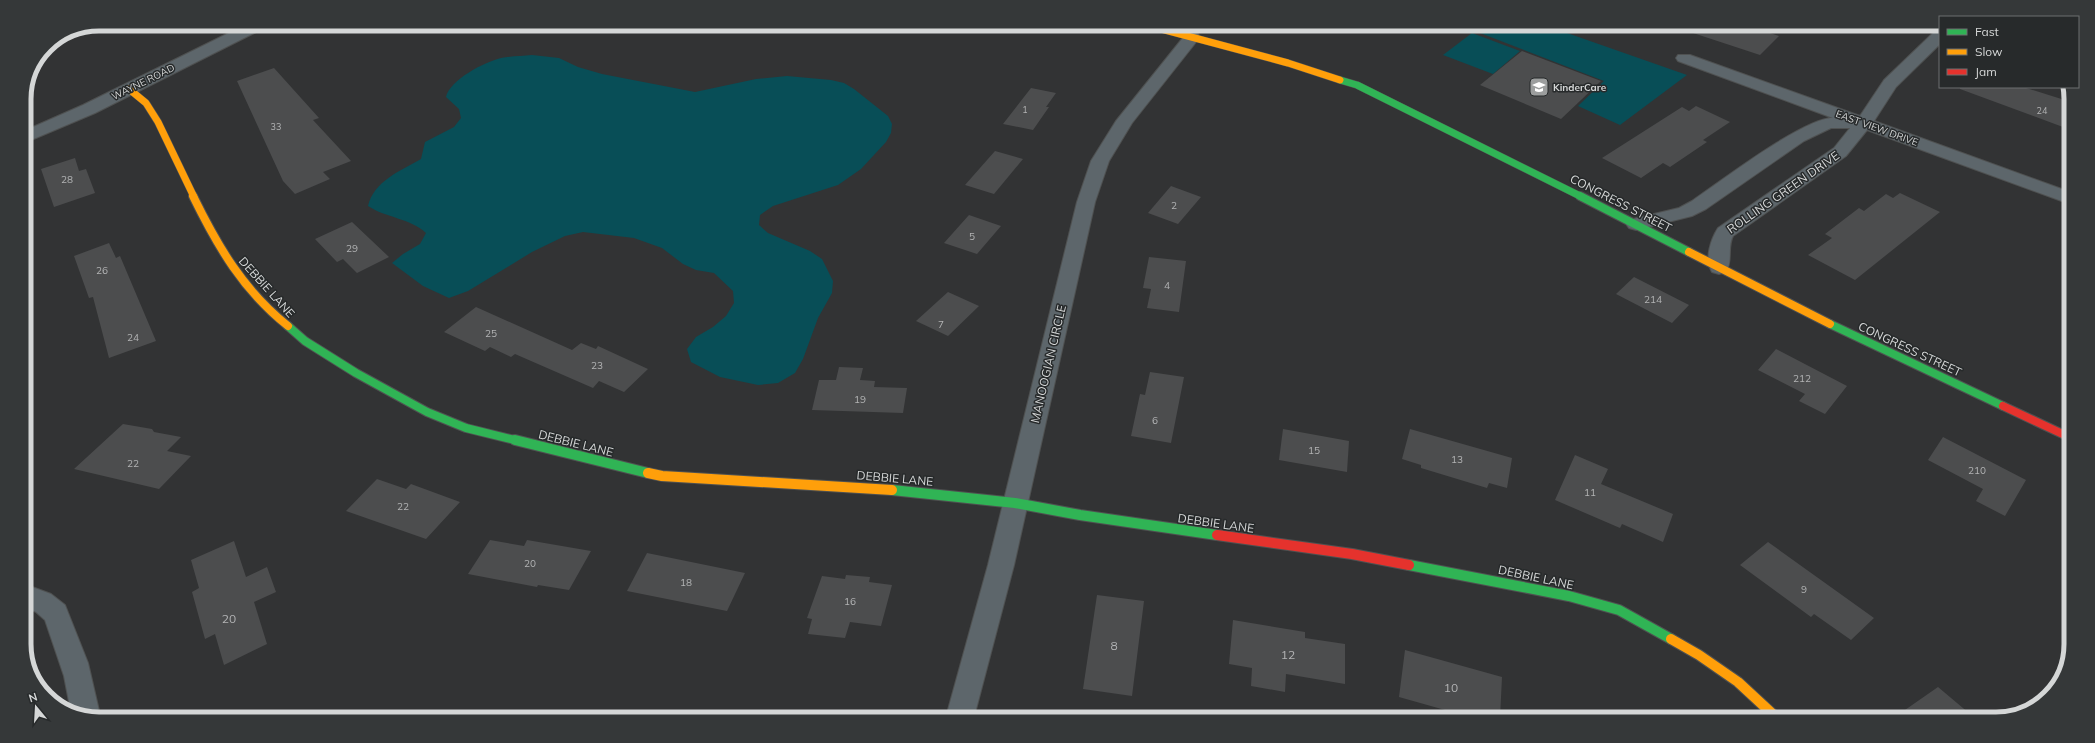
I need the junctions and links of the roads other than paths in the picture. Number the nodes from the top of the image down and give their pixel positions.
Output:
1 (246, 31) edge
2 (1169, 31) edge
3 (1939, 36) edge
4 (1192, 37) junction
5 (1684, 58) dead end
6 (129, 89) junction
7 (1864, 123) junction
8 (31, 135) edge
9 (2064, 196) edge
10 (1636, 224) junction
11 (1719, 267) junction
12 (2064, 435) edge
13 (1016, 503) junction
14 (31, 598) edge
15 (86, 711) edge
16 (961, 712) edge
17 (1770, 712) edge

1 - 6 street, WAYNE ROAD
2 - 4 street, CONGRESS STREET
3 - 7 street, ROLLING GREEN DRIVE
4 - 10 street, CONGRESS STREET
4 - 13 street, MANOOGIAN CIRCLE
5 - 7 street, EAST VIEW DRIVE
6 - 8 street, WAYNE ROAD
6 - 13 street, DEBBIE LANE
7 - 9 street, EAST VIEW DRIVE
7 - 10 street
7 - 11 street, ROLLING GREEN DRIVE
10 - 11 street, CONGRESS STREET
11 - 12 street, CONGRESS STREET
13 - 16 street, MANOOGIAN CIRCLE
13 - 17 street, DEBBIE LANE
14 - 15 street

